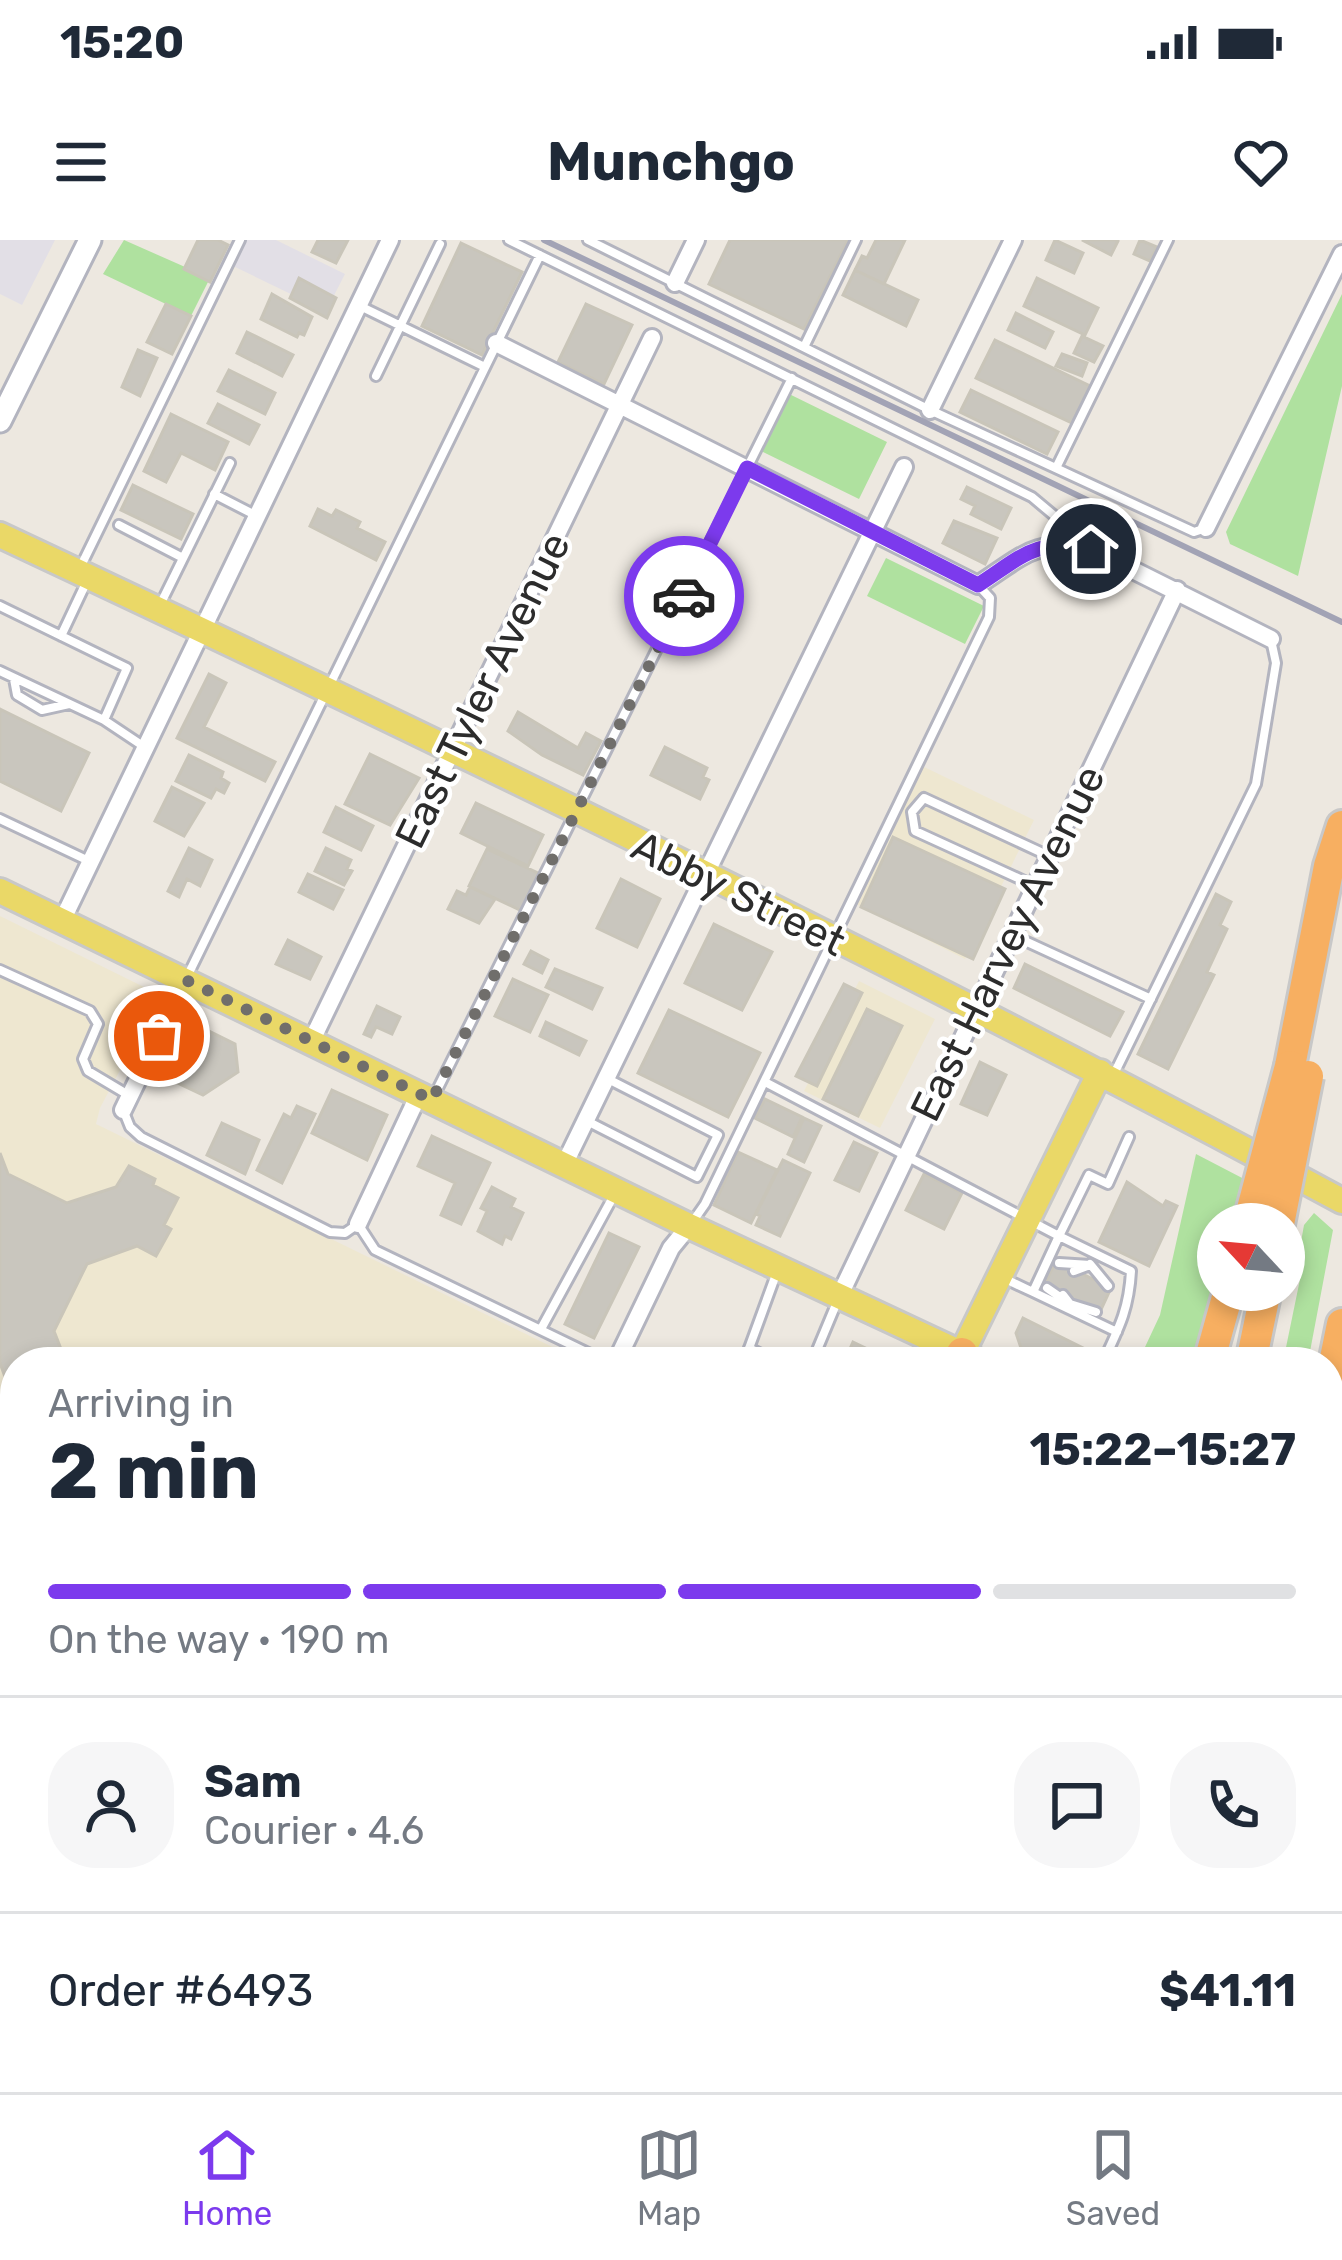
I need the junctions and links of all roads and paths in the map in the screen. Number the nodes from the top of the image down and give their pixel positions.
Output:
1 (90, 240) edge
2 (240, 240) edge
3 (390, 240) edge
4 (509, 240) edge
5 (588, 240) edge
6 (696, 240) edge
7 (856, 240) edge
8 (1013, 240) edge
9 (1168, 240) edge
10 (440, 244) dead end
11 (1342, 254) edge
12 (540, 255) junction
13 (676, 283) junction
14 (359, 306) junction
15 (400, 326) junction
16 (652, 338) dead end
17 (496, 344) junction
18 (804, 347) junction
19 (484, 368) junction
20 (376, 376) dead end
21 (792, 378) junction
22 (620, 406) junction
23 (930, 410) junction
24 (0, 421) edge
25 (230, 463) dead end
26 (904, 467) dead end
27 (747, 468) junction
28 (1056, 468) junction
29 (214, 494) junction
30 (257, 516) junction
31 (119, 525) dead end
32 (1207, 528) joint
33 (872, 532) junction
34 (0, 535) edge
35 (1063, 543) junction
36 (183, 558) junction
37 (84, 574) junction
38 (978, 585) junction
39 (1177, 590) junction
40 (0, 606) edge
41 (158, 610) junction
42 (202, 631) junction
43 (61, 636) junction
44 (1271, 639) joint
45 (0, 670) edge
46 (14, 677) junction
47 (327, 692) junction
48 (70, 704) junction
49 (104, 720) junction
50 (146, 748) junction
51 (452, 753) junction
52 (576, 813) junction
53 (0, 819) edge
54 (1342, 826) edge
55 (1048, 856) junction
56 (91, 862) junction
57 (705, 875) junction
58 (1034, 886) junction
59 (0, 891) edge
60 (1342, 902) edge
61 (62, 921) junction
62 (1011, 934) junction
63 (833, 939) junction
64 (0, 970) edge
65 (186, 980) junction
66 (1151, 999) junction
67 (975, 1009) junction
68 (311, 1042) junction
69 (1299, 1071) junction
70 (1106, 1075) junction
71 (606, 1078) junction
72 (765, 1082) junction
73 (426, 1097) junction
74 (126, 1103) junction
75 (585, 1121) junction
76 (718, 1135) junction
77 (1130, 1137) dead end
78 (735, 1143) junction
79 (905, 1153) junction
80 (564, 1165) junction
81 (617, 1191) junction
82 (1342, 1201) edge
83 (1255, 1203) edge
84 (1282, 1203) edge
85 (1028, 1219) junction
86 (358, 1224) junction
87 (689, 1226) junction
88 (1059, 1236) junction
89 (1095, 1254) junction
90 (1059, 1263) dead end
91 (1090, 1264) junction
92 (778, 1268) junction
93 (1074, 1270) dead end
94 (1000, 1276) junction
95 (1095, 1280) dead end
96 (1108, 1286) dead end
97 (1047, 1288) dead end
98 (1033, 1292) junction
99 (1063, 1295) dead end
100 (839, 1297) junction
101 (1082, 1305) dead end
102 (1069, 1307) junction
103 (1223, 1311) edge
104 (1262, 1311) edge
105 (1096, 1312) dead end
106 (541, 1329) junction
107 (1117, 1333) junction
108 (577, 1347) edge
109 (623, 1347) edge
110 (749, 1347) edge
111 (818, 1347) edge
112 (938, 1347) edge
113 (970, 1347) edge
114 (1110, 1347) edge
115 (1213, 1347) edge
116 (1254, 1347) edge

1 - 24 main road
2 - 37 lane
3 - 14 street
4 - 12 lane
5 - 13 lane
6 - 13 street
7 - 18 lane
8 - 23 street
9 - 28 lane
10 - 15 lane
11 - 32 street
12 - 17 lane
12 - 21 lane
13 - 18 lane
14 - 15 lane
14 - 30 street
15 - 19 lane
15 - 20 lane
16 - 22 street, East Tyler Avenue
17 - 19 lane
17 - 22 street
18 - 23 lane
19 - 47 lane
21 - 27 lane
21 - 35 lane
22 - 27 street
22 - 51 street, East Tyler Avenue
23 - 28 lane
25 - 29 lane
26 - 33 street
27 - 33 street
27 - 52 lane
28 - 32 lane
29 - 30 lane
29 - 36 lane
30 - 42 street
31 - 36 lane
33 - 38 street
33 - 57 street
34 - 37 main road, Abby Street
35 - 38 street
35 - 39 street
36 - 41 lane
37 - 41 main road, Abby Street
37 - 43 lane
38 - 63 lane
39 - 44 street
39 - 55 street, East Harvey Avenue
40 - 43 lane
41 - 42 main road, Abby Street
42 - 47 main road, Abby Street
42 - 50 street
43 - 49 lane
44 - 66 lane
45 - 46 lane
46 - 48 lane
46 - 48 lane
47 - 51 main road, Abby Street
47 - 65 lane
48 - 49 lane
49 - 50 lane
50 - 56 street
51 - 52 main road, Abby Street
51 - 68 street, East Tyler Avenue
52 - 57 main road, Abby Street
52 - 73 lane
53 - 56 lane
54 - 69 highway
55 - 58 street, East Harvey Avenue
55 - 58 lane
56 - 61 street
57 - 63 main road, Abby Street
57 - 71 street
58 - 62 street, East Harvey Avenue
59 - 61 main road
60 - 69 highway
61 - 65 main road
62 - 66 lane
62 - 67 street, East Harvey Avenue
63 - 67 main road, Abby Street
63 - 72 lane
64 - 74 lane
65 - 68 main road
65 - 74 street
66 - 70 lane
67 - 70 main road, Abby Street
67 - 79 street, East Harvey Avenue
68 - 73 main road
69 - 83 highway, bridge
69 - 84 highway, bridge
70 - 82 main road, Abby Street
70 - 85 main road
71 - 75 street
71 - 76 lane
72 - 78 lane
72 - 79 lane
73 - 80 main road
73 - 86 street
74 - 86 lane
75 - 76 lane
75 - 80 street
76 - 78 lane
77 - 88 lane
78 - 87 lane
79 - 85 lane
79 - 100 street, East Harvey Avenue
80 - 81 main road
81 - 87 main road
81 - 106 lane
85 - 88 lane
85 - 94 main road
86 - 106 lane
87 - 92 main road
87 - 109 street
88 - 89 lane
88 - 98 lane
89 - 91 lane
89 - 107 lane
90 - 91 lane
91 - 93 lane
91 - 95 lane
91 - 96 lane
92 - 100 main road
92 - 110 lane
94 - 98 lane
94 - 113 main road
97 - 102 lane
98 - 102 lane
99 - 102 lane
100 - 111 lane
100 - 112 main road
101 - 102 lane
102 - 105 lane
102 - 107 lane
103 - 115 highway
104 - 116 highway
106 - 108 lane
107 - 114 lane

